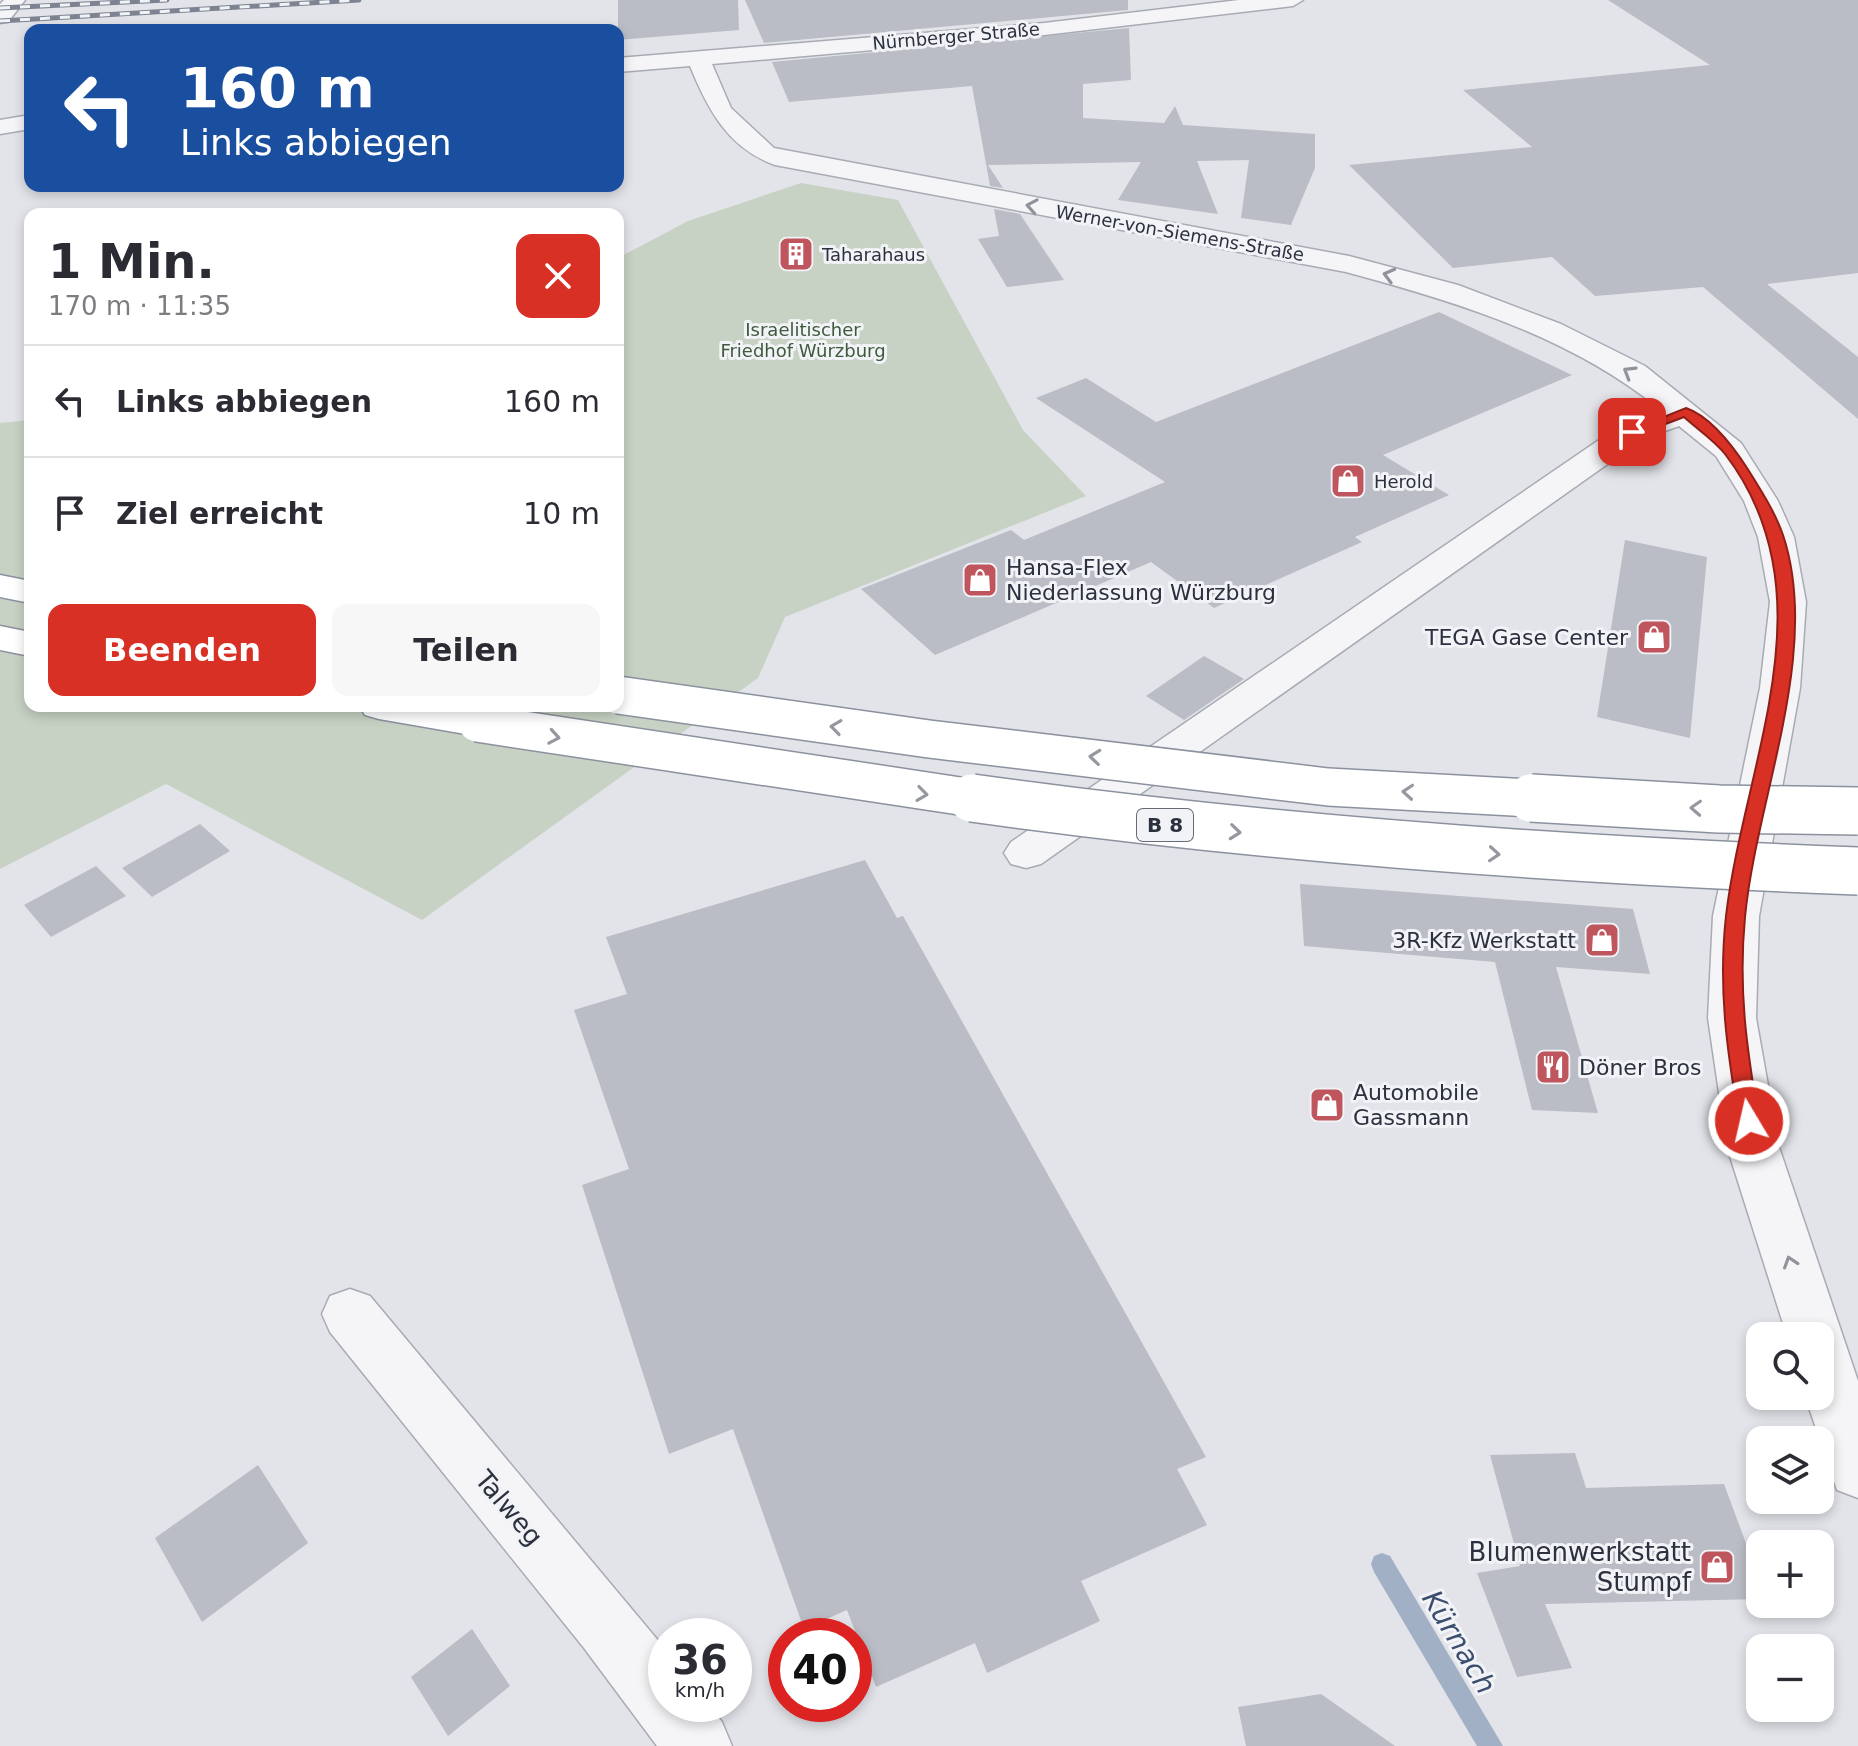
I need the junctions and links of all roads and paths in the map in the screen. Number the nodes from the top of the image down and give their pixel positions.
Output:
1 (15, 0) edge
2 (1293, 0) edge
3 (0, 17) edge
4 (698, 58) junction
5 (624, 64) edge
6 (24, 123) edge
7 (0, 127) edge
8 (1686, 412) junction
9 (0, 586) edge
10 (24, 591) edge
11 (0, 638) edge
12 (24, 643) edge
13 (624, 696) edge
14 (414, 712) edge
15 (1858, 811) edge
16 (1026, 853) dead end
17 (1858, 871) edge
18 (350, 1314) dead end
19 (1810, 1322) edge
20 (1834, 1395) edge
21 (1858, 1469) edge
22 (648, 1680) edge
23 (680, 1722) edge
24 (698, 1746) edge

1 - 3 street
2 - 4 street, Nürnberger Straße
4 - 5 street, Nürnberger Straße
8 -> 4 street, Werner-von-Siemens-Straße
6 - 7 street
8 - 16 street
19 -> 8 street, Werner-von-Siemens-Straße
9 - 10 highway
11 - 12 highway
15 -> 13 highway, bridge
14 -> 17 highway, B 8, bridge
18 - 22 street, Talweg
20 - 21 street
23 - 24 street, Talweg

